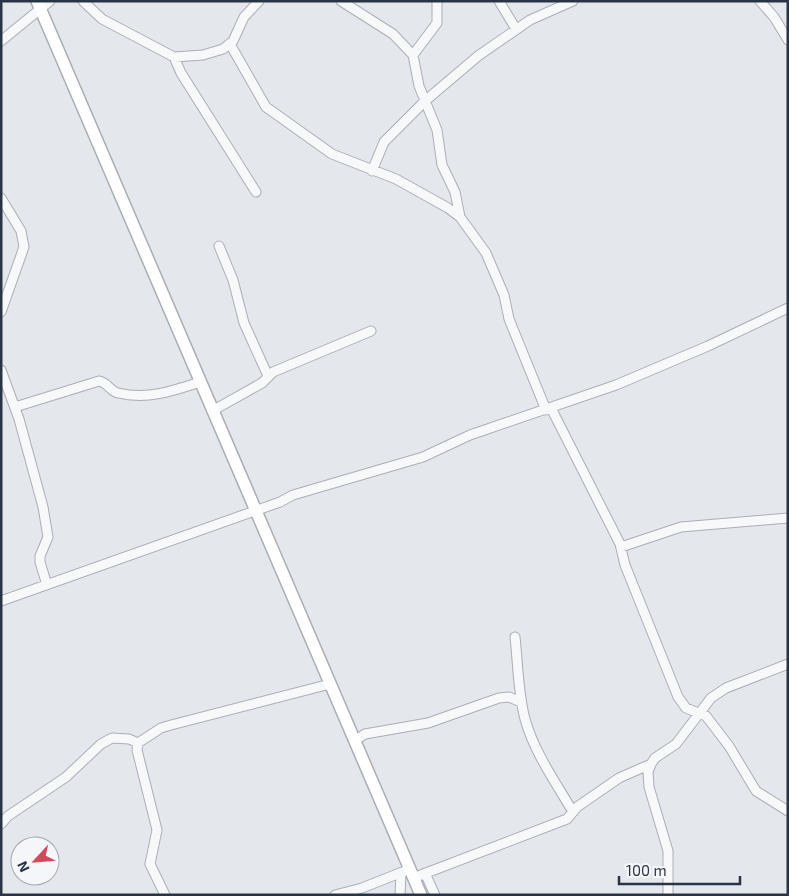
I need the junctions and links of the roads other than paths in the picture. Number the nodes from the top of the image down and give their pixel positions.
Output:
1 (50, 1) edge
2 (83, 1) edge
3 (259, 1) edge
4 (341, 1) edge
5 (438, 1) edge
6 (499, 1) edge
7 (573, 1) edge
8 (760, 1) edge
9 (39, 5) edge
10 (516, 29) junction
11 (788, 40) edge
12 (1, 41) edge
13 (230, 44) junction
14 (413, 55) junction
15 (174, 57) junction
16 (425, 101) junction
17 (372, 171) junction
18 (256, 192) dead end
19 (1, 198) edge
20 (460, 217) junction
21 (219, 246) dead end
22 (788, 308) edge
23 (1, 312) edge
24 (371, 331) dead end
25 (1, 370) edge
26 (268, 376) junction
27 (200, 382) junction
28 (15, 407) junction
29 (548, 409) junction
30 (212, 411) junction
31 (254, 510) junction
32 (788, 518) edge
33 (621, 547) junction
34 (47, 585) junction
35 (1, 601) edge
36 (515, 638) dead end
37 (788, 664) edge
38 (330, 684) junction
39 (521, 702) junction
40 (701, 712) junction
41 (354, 741) junction
42 (138, 743) junction
43 (651, 764) junction
44 (788, 811) edge
45 (573, 812) junction
46 (1, 824) edge
47 (408, 873) junction
48 (426, 873) junction
49 (165, 895) edge
50 (335, 895) edge
51 (400, 895) edge
52 (421, 895) edge
53 (435, 895) edge
54 (668, 895) edge

1 - 9 street
2 - 15 street
3 - 13 street
4 - 14 street
5 - 14 street
6 - 10 street
7 - 10 street
8 - 11 street
9 - 12 street
9 - 27 street
10 - 16 street
13 - 15 street
13 - 17 street
14 - 16 street
15 - 18 street
16 - 17 street
16 - 20 street
17 - 20 street
19 - 23 street
20 - 29 street
21 - 26 street
22 - 29 street
24 - 26 street
25 - 28 street
26 - 30 street
27 - 28 street
27 - 30 street
28 - 34 street
29 - 31 street
29 - 33 street
30 - 31 street
31 - 34 street
31 - 38 street
32 - 33 street
33 - 40 street
34 - 35 street
36 - 39 street
37 - 40 street
38 - 41 street
38 - 42 street
39 - 41 street
39 - 45 street
40 - 43 street
40 - 44 street
41 - 47 street
42 - 46 street
42 - 49 street
43 - 45 street
43 - 54 street
45 - 48 street
47 - 48 street
47 - 50 street
47 - 51 street
47 - 52 street
48 - 53 street

